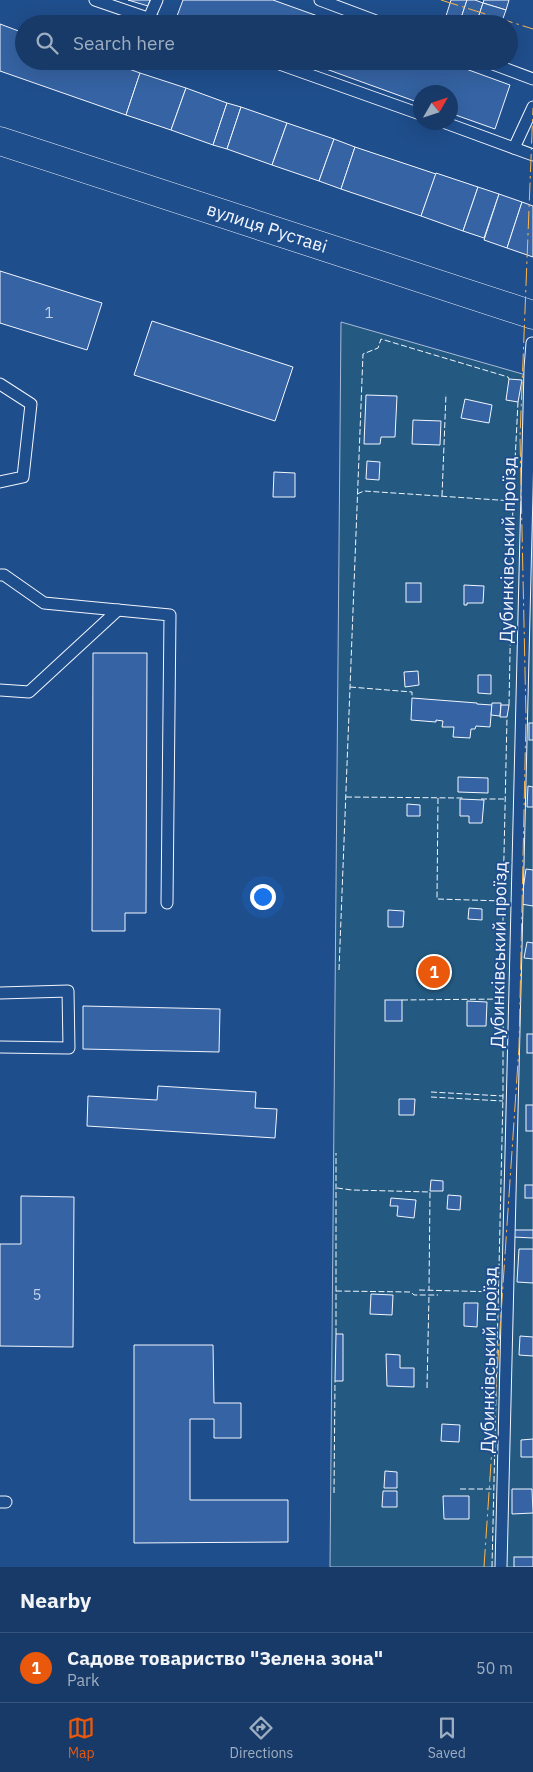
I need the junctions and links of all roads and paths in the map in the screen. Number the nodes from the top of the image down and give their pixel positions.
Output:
1 (95, 0) edge
2 (157, 0) edge
3 (320, 0) edge
4 (140, 15) edge
5 (150, 15) edge
6 (360, 15) edge
7 (296, 70) edge
8 (509, 70) edge
9 (533, 79) edge
10 (533, 107) edge
11 (413, 112) edge
12 (458, 127) edge
13 (0, 141) edge
14 (514, 148) junction
15 (533, 156) edge
16 (533, 315) edge
17 (532, 343) edge
18 (0, 384) edge
19 (0, 482) edge
20 (0, 575) edge
21 (118, 610) junction
22 (0, 690) edge
23 (167, 903) dead end
24 (0, 993) edge
25 (0, 1047) edge
26 (501, 1567) edge

1 - 4 lane
2 - 5 lane
3 - 6 lane
7 - 11 lane
8 - 9 lane
10 - 14 lane
12 - 14 lane
13 - 16 main road, вулиця Руставі
14 - 15 lane
17 - 26 lane, Дубинківський проїзд
18 - 19 lane
20 - 21 lane
21 - 22 lane
21 - 23 lane
24 - 25 lane

